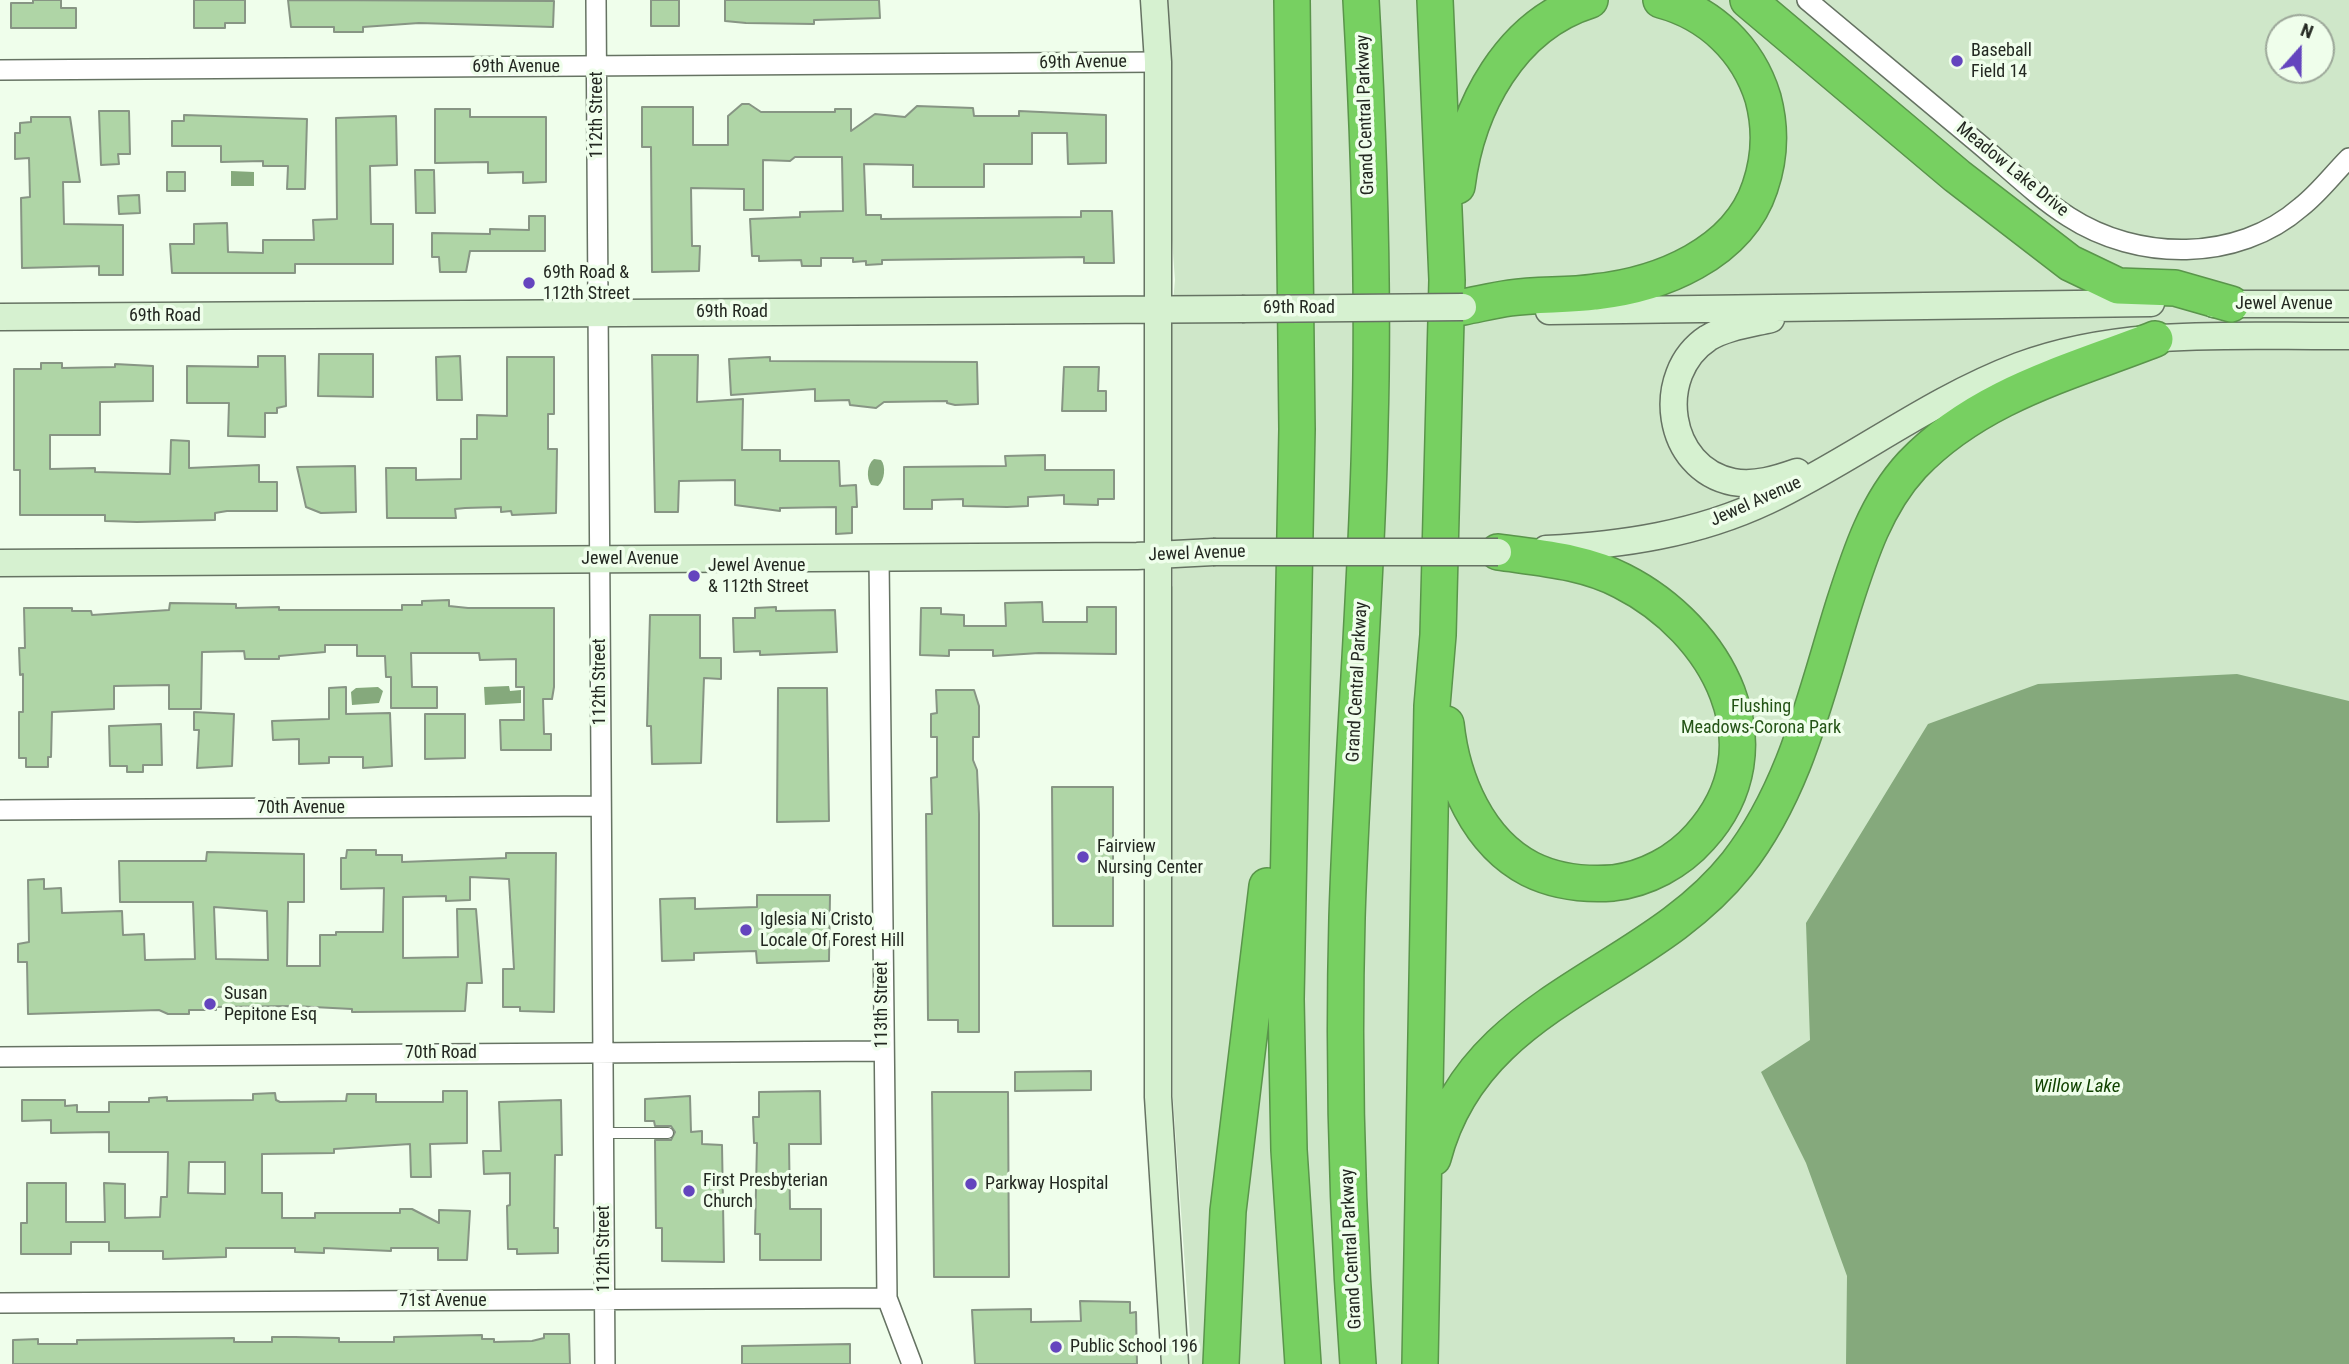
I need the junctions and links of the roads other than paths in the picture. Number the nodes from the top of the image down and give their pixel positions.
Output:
1 (596, 0) edge
2 (1154, 0) edge
3 (1292, 0) edge
4 (1361, 0) edge
5 (1436, 0) edge
6 (1590, 0) edge
7 (1661, 0) edge
8 (1748, 0) edge
9 (1757, 0) edge
10 (1807, 0) edge
11 (1781, 27) junction
12 (1158, 61) junction
13 (596, 66) junction
14 (0, 70) edge
15 (2349, 158) edge
16 (1455, 293) junction
17 (2231, 304) junction
18 (2349, 304) edge
19 (1158, 309) junction
20 (1813, 309) junction
21 (598, 313) junction
22 (0, 317) edge
23 (2349, 336) edge
24 (2155, 338) junction
25 (1855, 452) junction
26 (1499, 552) junction
27 (1159, 555) junction
28 (879, 558) junction
29 (600, 559) junction
30 (0, 563) edge
31 (1438, 635) junction
32 (1293, 657) junction
33 (601, 806) junction
34 (0, 810) edge
35 (882, 1051) junction
36 (603, 1052) junction
37 (0, 1056) edge
38 (604, 1133) junction
39 (668, 1133) dead end
40 (1422, 1206) junction
41 (887, 1298) junction
42 (605, 1300) junction
43 (0, 1303) edge
44 (606, 1364) edge
45 (912, 1364) edge
46 (1175, 1364) edge
47 (1221, 1364) edge
48 (1303, 1364) edge
49 (1358, 1364) edge
50 (1420, 1364) edge

1 - 13 street, 112th Street
2 - 12 street
3 - 32 highway
4 - 49 highway, Grand Central Parkway
5 - 16 highway
6 - 16 highway
7 - 16 highway
8 - 11 highway
9 - 11 highway
10 - 15 street, Meadow Lake Drive
11 - 17 highway
12 - 13 street, 69th Avenue
12 - 19 street
13 - 14 street, 69th Avenue
13 - 21 street, 112th Street
16 - 19 street, 69th Road, bridge
16 - 20 street, Jewel Avenue
16 - 31 highway
17 - 18 street, Jewel Avenue
17 - 20 street, Jewel Avenue
19 - 21 street, 69th Road
19 - 27 street
20 - 25 street
21 - 22 street, 69th Road
21 - 29 street, 112th Street
23 - 24 street, Jewel Avenue
24 - 25 street, Jewel Avenue
24 - 40 highway
25 - 26 street, Jewel Avenue
26 - 27 street, Jewel Avenue, bridge
26 - 31 highway
27 - 28 street, Jewel Avenue
27 - 46 street
28 - 29 street, Jewel Avenue
28 - 35 street, 113th Street
29 - 30 street, Jewel Avenue
29 - 33 street, 112th Street
31 - 40 highway
32 - 47 highway
32 - 48 highway
33 - 34 street, 70th Avenue
33 - 36 street, 112th Street
35 - 36 street, 70th Road
35 - 41 street, 113th Street
36 - 37 street, 70th Road
36 - 38 street, 112th Street
38 - 39 lane
38 - 42 street, 112th Street
40 - 50 highway
41 - 42 street, 71st Avenue
41 - 45 street, 113th Street
42 - 43 street, 71st Avenue
42 - 44 street, 112th Street

